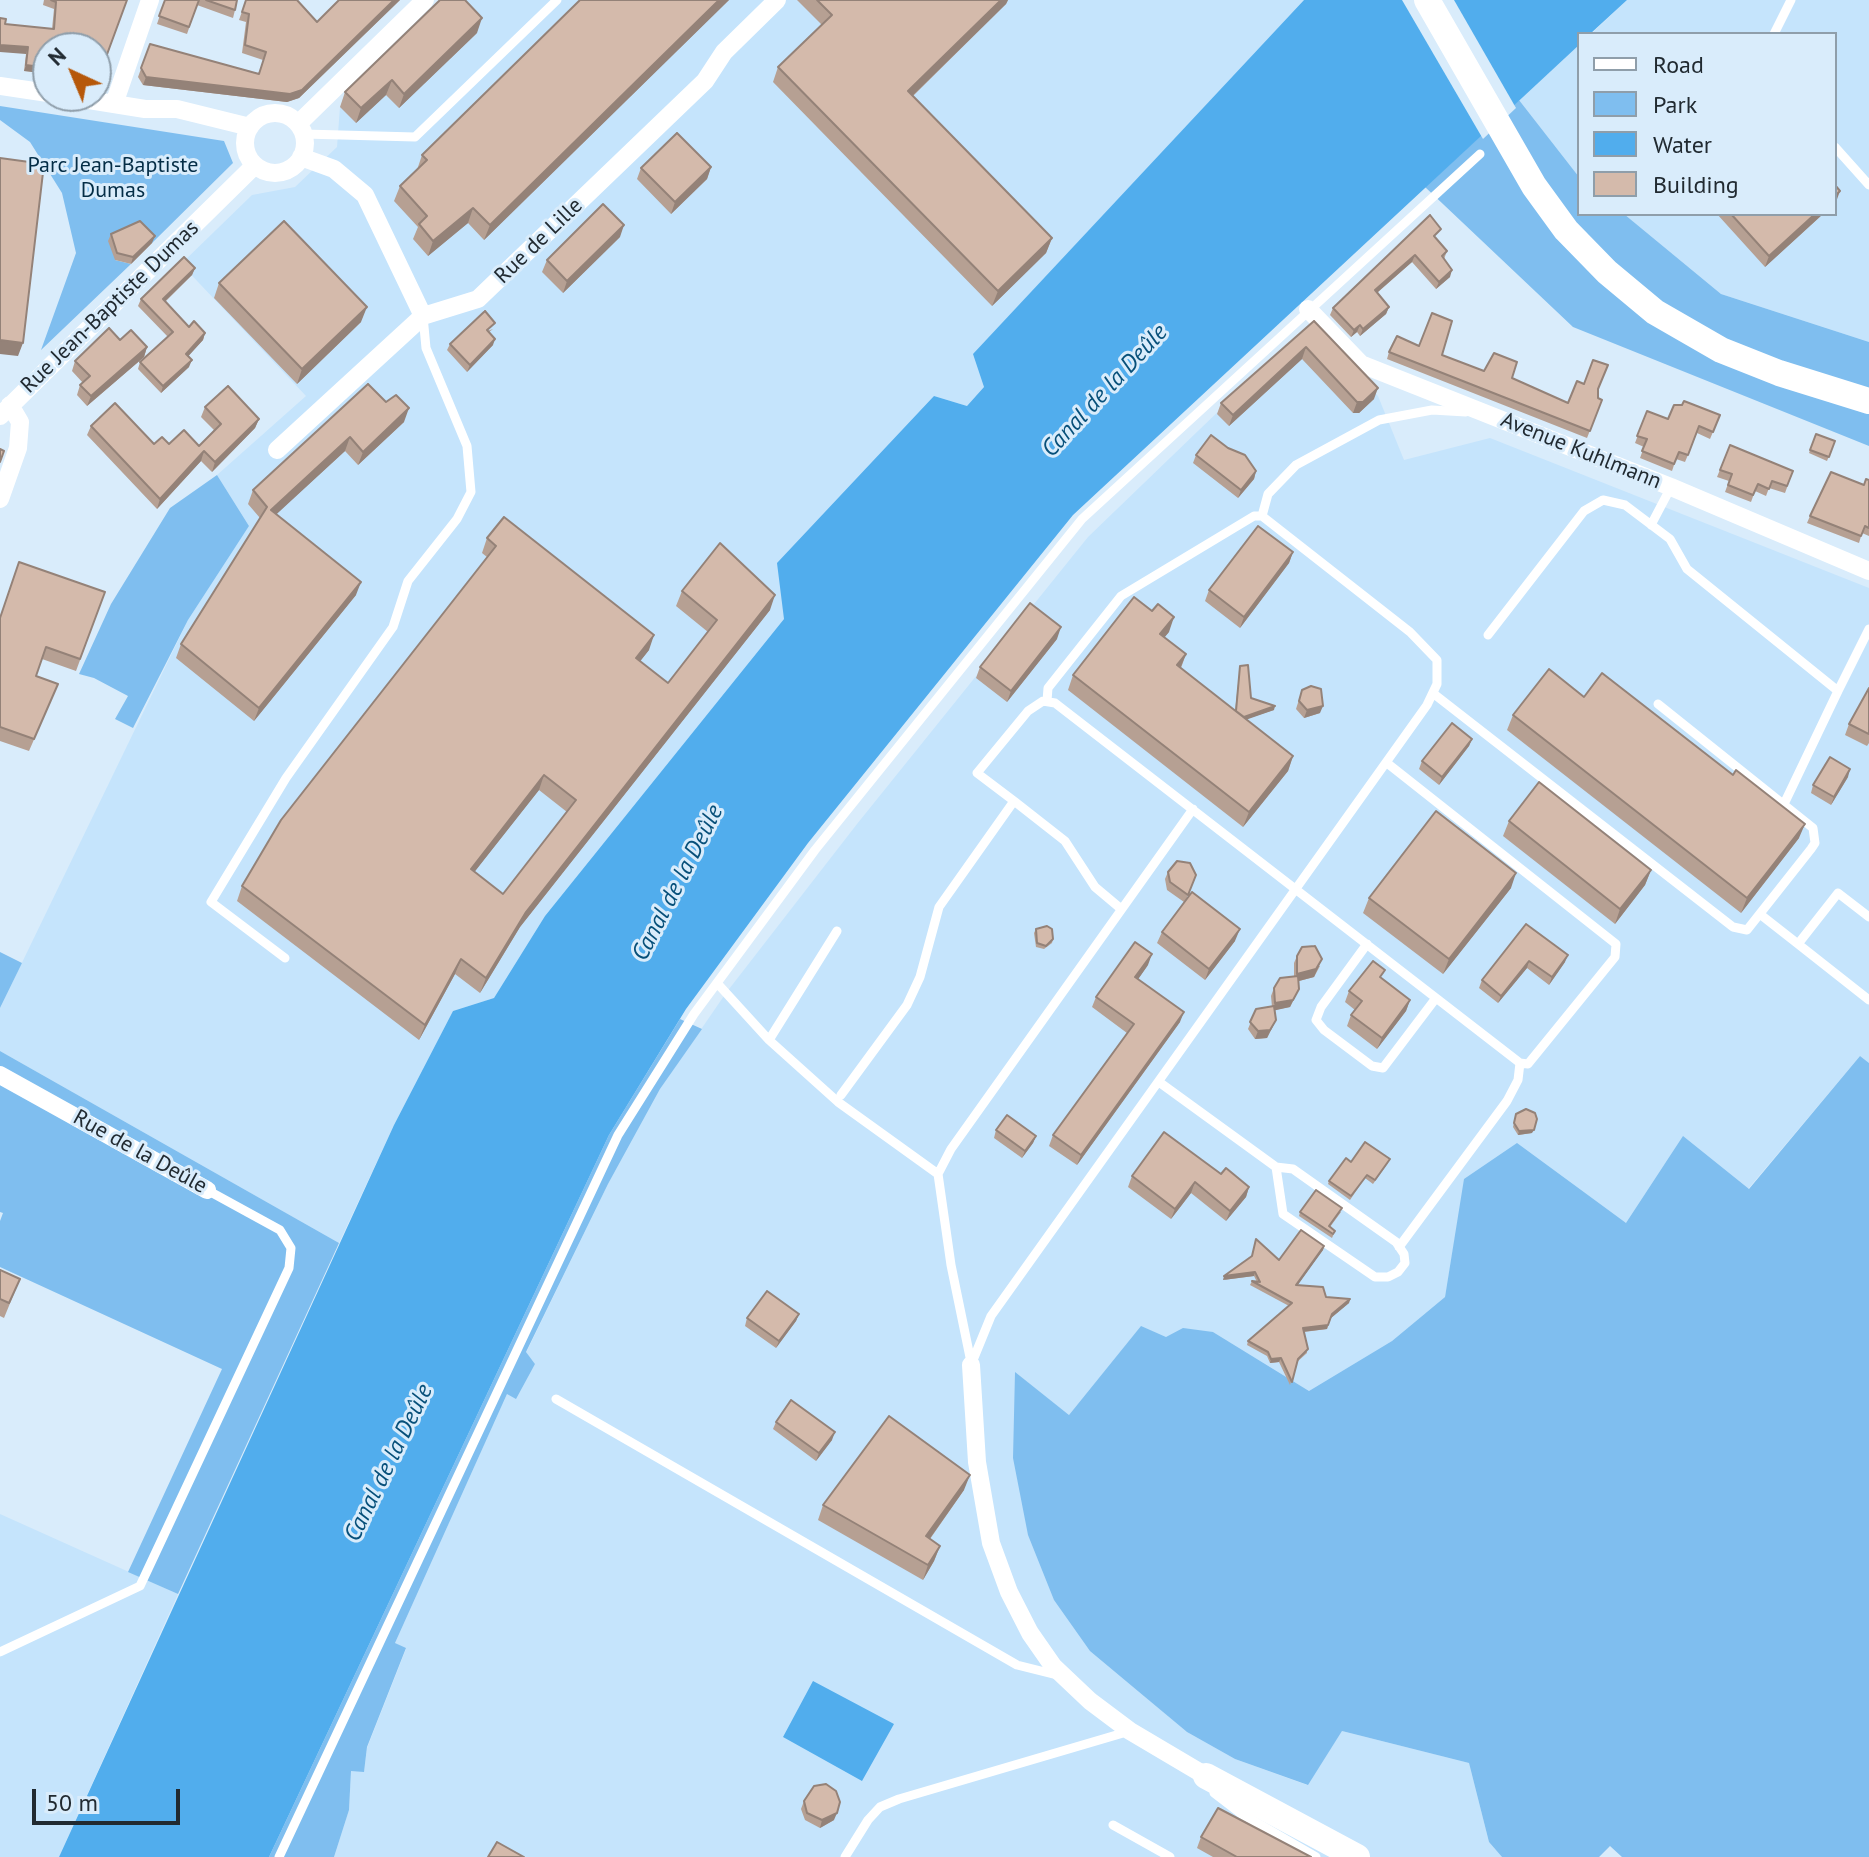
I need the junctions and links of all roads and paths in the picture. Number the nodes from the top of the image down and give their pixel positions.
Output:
1 (150, 0) edge
2 (425, 0) edge
3 (557, 0) edge
4 (777, 0) edge
5 (1427, 0) edge
6 (1791, 0) edge
7 (1775, 32) edge
8 (0, 86) edge
9 (32, 91) edge
10 (114, 104) joint
11 (250, 127) junction
12 (301, 129) junction
13 (1837, 149) edge
14 (1480, 154) dead end
15 (301, 157) junction
16 (255, 165) junction
17 (1869, 185) edge
18 (1308, 309) junction
19 (423, 316) junction
20 (1869, 401) edge
21 (5, 411) edge
22 (1484, 412) junction
23 (277, 450) dead end
24 (1671, 487) junction
25 (0, 499) edge
26 (1262, 516) junction
27 (1651, 525) junction
28 (1869, 571) edge
29 (1869, 629) edge
30 (1488, 635) dead end
31 (1838, 691) junction
32 (1434, 694) junction
33 (1047, 701) junction
34 (1658, 704) dead end
35 (1387, 763) junction
36 (1014, 801) junction
37 (1784, 804) junction
38 (1193, 809) junction
39 (1298, 890) junction
40 (1120, 908) junction
41 (1761, 915) junction
42 (1869, 917) edge
43 (837, 931) dead end
44 (1367, 944) junction
45 (1798, 944) junction
46 (285, 958) dead end
47 (717, 983) junction
48 (1436, 998) junction
49 (1869, 1000) edge
50 (769, 1040) junction
51 (1520, 1063) junction
52 (0, 1075) edge
53 (1159, 1082) junction
54 (841, 1095) dead end
55 (1276, 1167) junction
56 (938, 1174) junction
57 (207, 1190) joint
58 (1399, 1247) junction
59 (971, 1365) junction
60 (556, 1399) dead end
61 (0, 1652) edge
62 (1064, 1677) junction
63 (1130, 1731) junction
64 (1180, 1760) junction
65 (1206, 1776) joint
66 (1113, 1825) dead end
67 (279, 1857) edge
68 (845, 1857) edge
69 (1170, 1857) edge
70 (1316, 1857) edge
71 (1357, 1857) edge

1 - 10 street
2 - 12 street
3 - 12 lane
4 - 19 street, Rue de Lille
5 - 20 street
6 - 7 lane
8 - 9 street
10 - 11 street
11 - 12 street
11 - 16 street
12 - 15 street
13 - 17 lane
14 - 18 lane
15 - 16 street
15 - 19 street
16 - 21 street, Rue Jean-Baptiste Dumas
18 - 22 street, Avenue Kuhlmann
18 - 47 lane
19 - 23 street, Rue de Lille
19 - 46 lane
21 - 25 street
22 - 24 street, Avenue Kuhlmann
22 - 26 lane
24 - 27 lane
24 - 28 street, Avenue Kuhlmann
26 - 32 lane
26 - 33 lane
27 - 30 lane
27 - 31 lane
29 - 31 lane
31 - 37 lane
32 - 35 lane
32 - 41 lane
33 - 36 lane
33 - 38 lane
34 - 37 lane
35 - 39 lane
35 - 51 lane
36 - 40 lane
36 - 54 lane
37 - 41 lane
38 - 39 lane
38 - 40 lane
39 - 44 lane
39 - 53 lane
40 - 56 lane
41 - 45 lane
42 - 45 lane
43 - 50 lane
44 - 48 lane
44 - 48 lane
45 - 49 lane
47 - 50 lane
47 - 67 lane
48 - 51 lane
50 - 56 lane
51 - 58 lane
52 - 57 street, Rue de la Deûle
53 - 55 lane
53 - 59 lane
55 - 58 lane
55 - 58 lane
56 - 59 lane
57 - 61 lane, Rue de la Deûle
59 - 62 street
60 - 62 lane
62 - 63 street
63 - 64 street
63 - 68 lane
64 - 65 street
64 - 70 lane
65 - 71 street
66 - 69 lane

